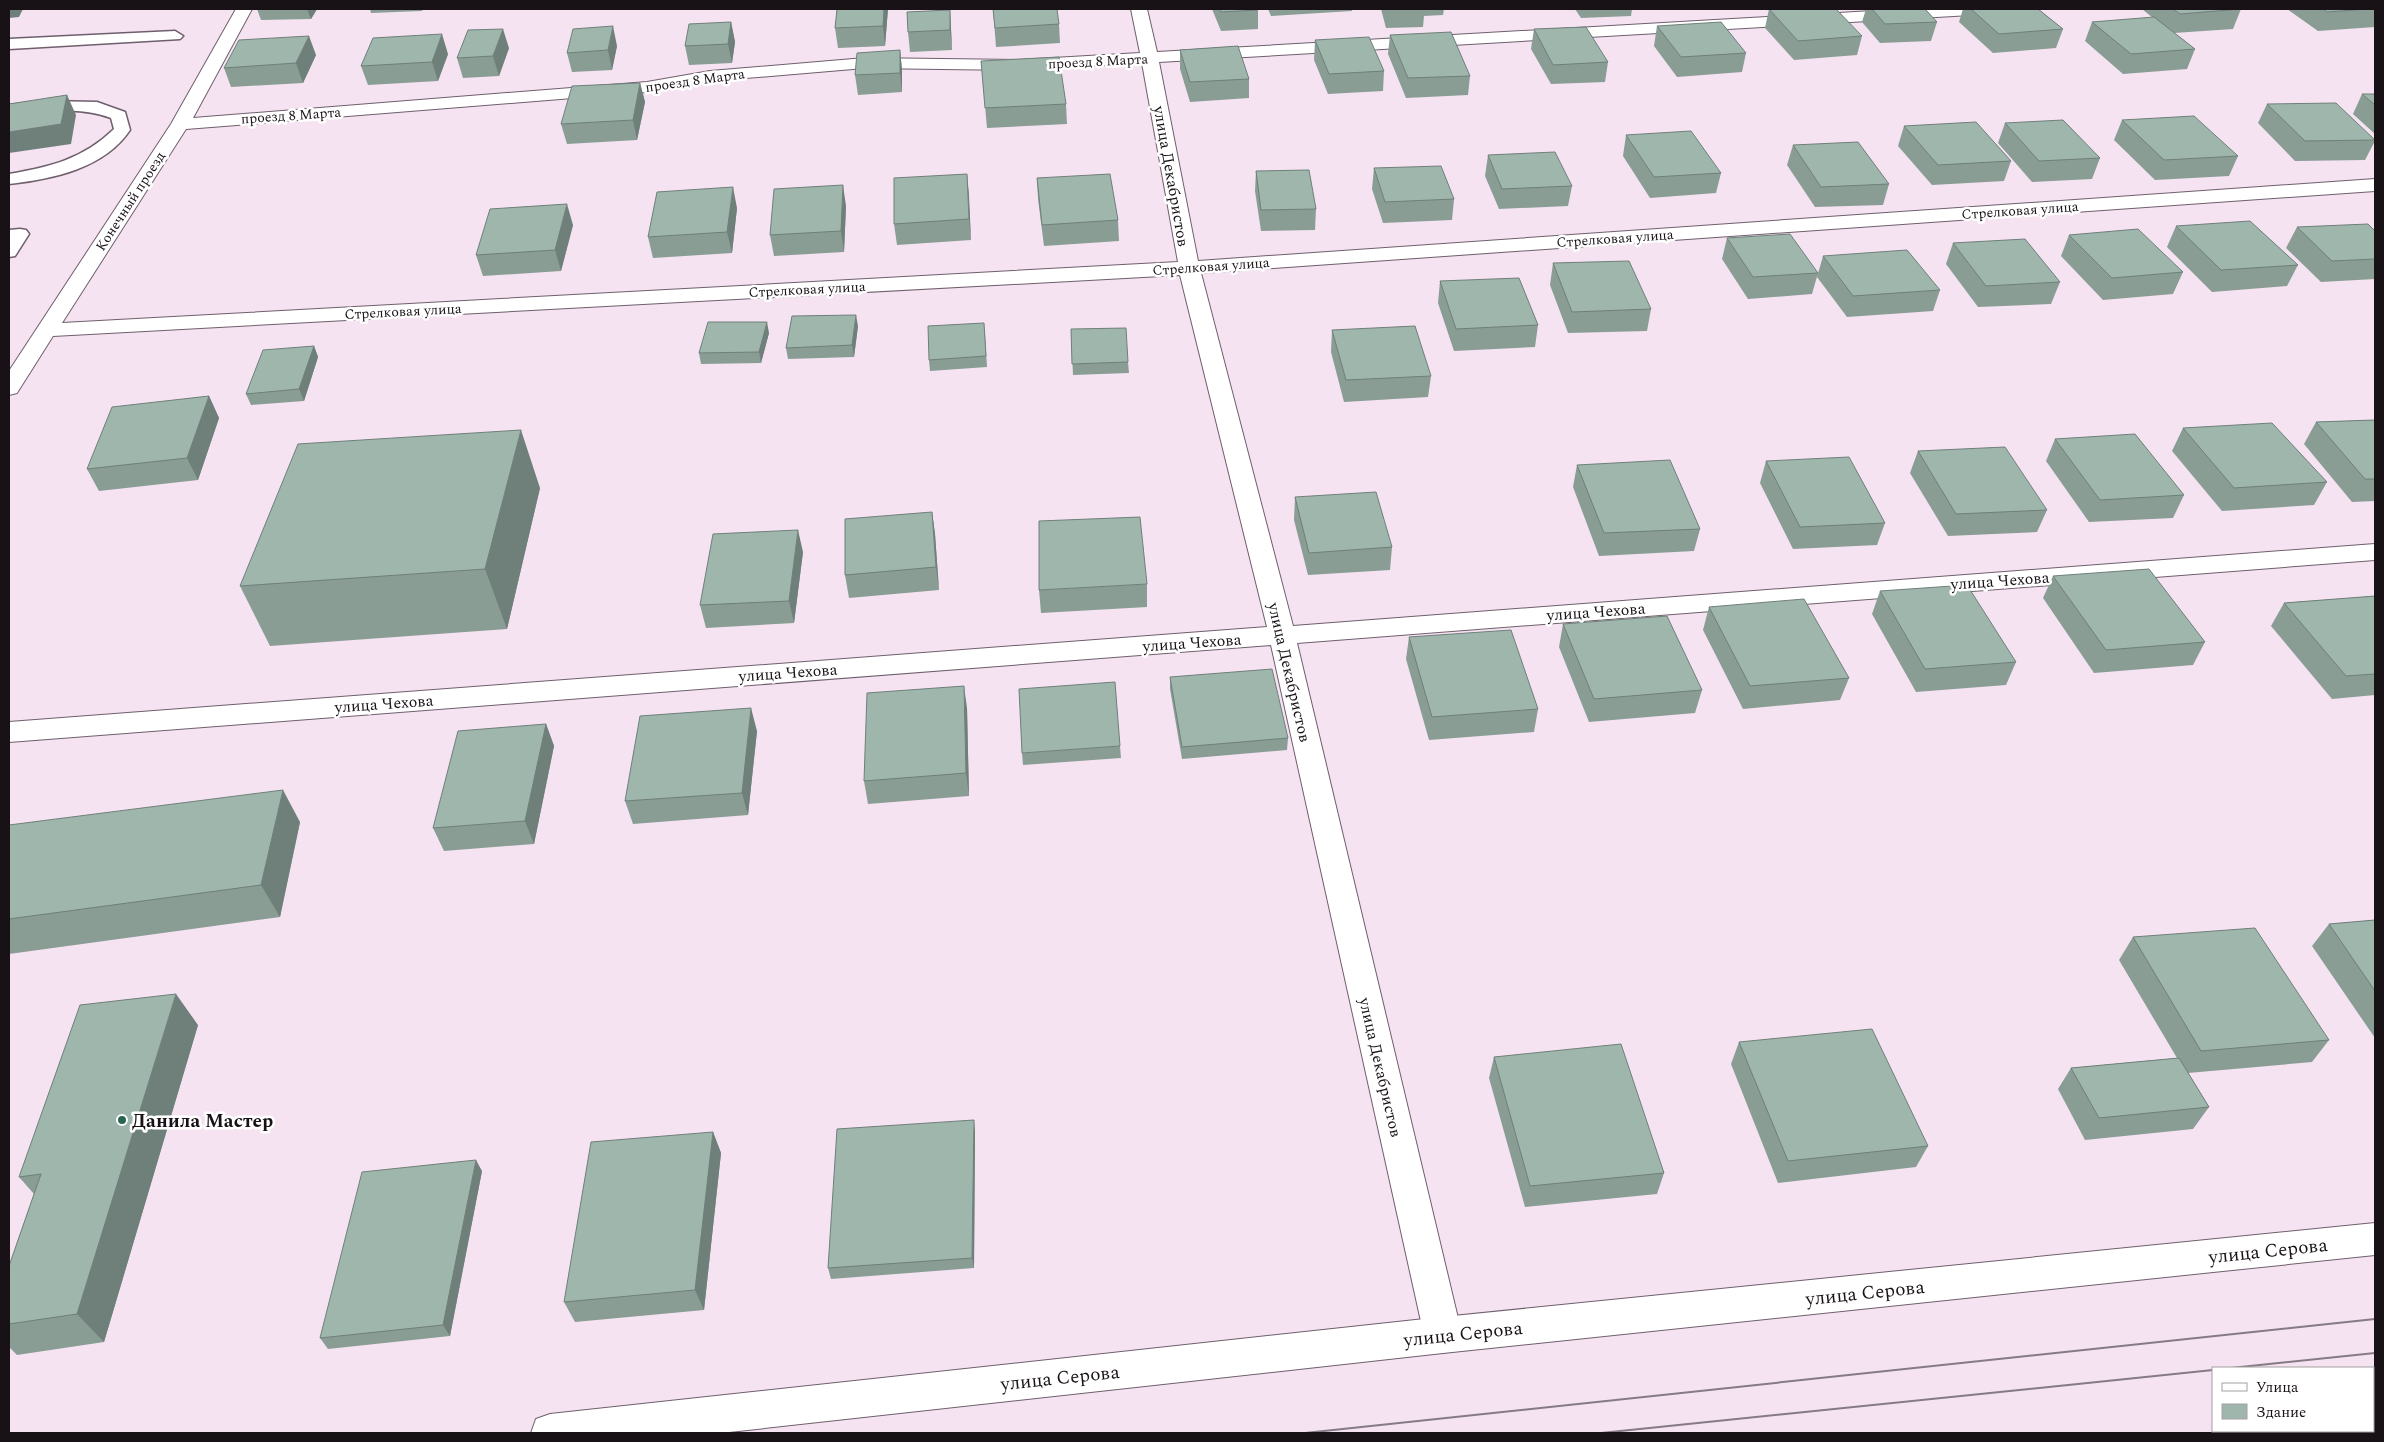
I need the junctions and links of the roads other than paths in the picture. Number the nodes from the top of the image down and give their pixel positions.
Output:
1 (244, 9) edge
2 (1139, 9) edge
3 (1988, 9) edge
4 (175, 36) dead end
5 (9, 44) edge
6 (1150, 58) junction
7 (9, 110) edge
8 (180, 124) junction
9 (9, 179) edge
10 (2375, 185) edge
11 (9, 235) edge
12 (9, 252) edge
13 (1189, 268) junction
14 (47, 330) junction
15 (9, 388) edge
16 (2375, 552) edge
17 (1282, 635) junction
18 (9, 732) edge
19 (2375, 1239) edge
20 (1443, 1335) junction
21 (550, 1433) edge

1 - 8 street, Конечный проезд
2 - 6 street, улица Декабристов
3 - 6 street, проезд 8 Марта
4 - 5 lane
6 - 8 street, проезд 8 Марта
6 - 13 street, улица Декабристов
7 - 9 lane
8 - 14 street, Конечный проезд
10 - 13 street, Стрелковая улица
11 - 12 lane
13 - 14 street, Стрелковая улица
13 - 17 street, улица Декабристов
14 - 15 street, Конечный проезд
16 - 17 street, улица Чехова
17 - 18 street, улица Чехова
17 - 20 street, улица Декабристов
19 - 20 street, улица Серова
20 - 21 street, улица Серова

